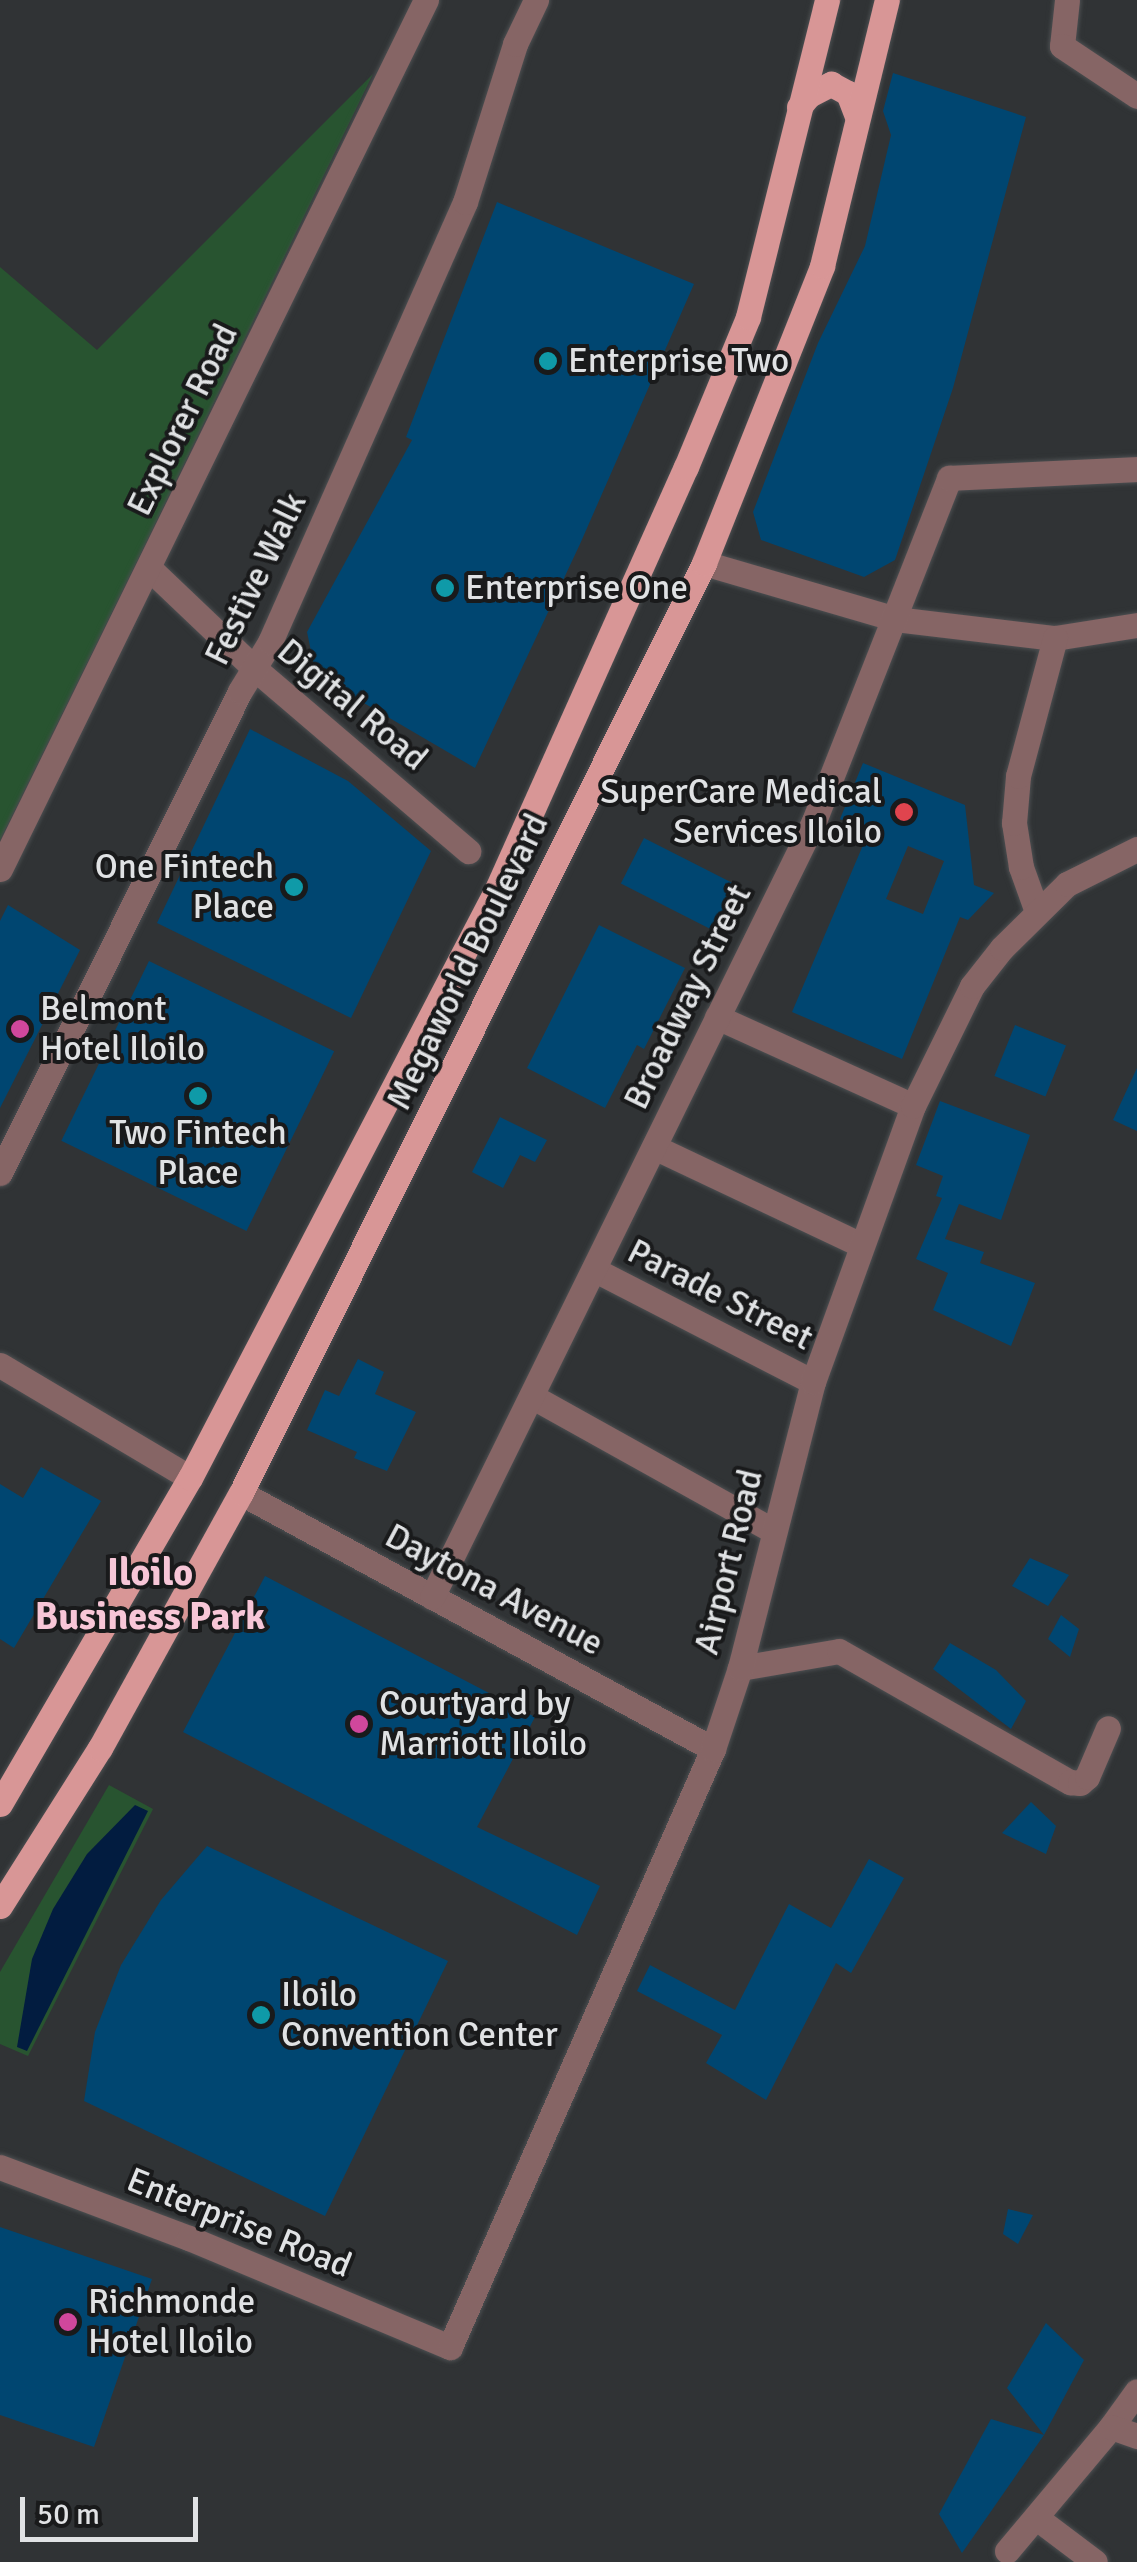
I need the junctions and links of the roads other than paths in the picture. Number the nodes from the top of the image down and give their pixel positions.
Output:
1 (426, 0) edge
2 (536, 0) edge
3 (887, 0) edge
4 (1067, 0) edge
5 (821, 5) edge
6 (1137, 96) edge
7 (798, 108) junction
8 (857, 117) junction
9 (1137, 469) edge
10 (704, 564) junction
11 (150, 569) junction
12 (895, 619) junction
13 (1137, 625) edge
14 (1056, 638) junction
15 (254, 668) junction
16 (1137, 849) edge
17 (468, 851) dead end
18 (0, 869) edge
19 (1036, 909) junction
20 (717, 1017) junction
21 (913, 1106) junction
22 (654, 1147) junction
23 (0, 1172) edge
24 (860, 1245) junction
25 (595, 1270) junction
26 (0, 1365) edge
27 (813, 1382) junction
28 (533, 1397) junction
29 (190, 1478) junction
30 (241, 1494) junction
31 (774, 1531) junction
32 (432, 1597) junction
33 (740, 1668) junction
34 (1108, 1728) dead end
35 (713, 1749) junction
36 (0, 1804) edge
37 (0, 1906) edge
38 (0, 2167) edge
39 (450, 2348) joint
40 (1137, 2391) edge
41 (1111, 2427) junction
42 (1137, 2436) edge
43 (1038, 2519) junction
44 (1007, 2550) dead end
45 (1095, 2562) edge

1 - 11 street, Explorer Road
2 - 15 street, Festive Walk
3 - 8 main road, Megaworld Boulevard
4 - 6 street
5 - 7 main road, Megaworld Boulevard
7 - 8 main road
7 - 29 main road, Megaworld Boulevard
8 - 10 main road, Megaworld Boulevard
9 - 12 street, Broadway Street
10 - 12 street
10 - 30 main road, Megaworld Boulevard
11 - 15 street, Digital Road
11 - 18 street, Explorer Road
12 - 14 street
12 - 20 street, Broadway Street
13 - 14 street
14 - 19 street
15 - 17 street, Digital Road
15 - 23 street, Festive Walk
16 - 19 street, Airport Road
19 - 21 street, Airport Road
20 - 21 street
20 - 22 street, Broadway Street
21 - 24 street, Airport Road
22 - 24 street
22 - 25 street, Broadway Street
24 - 27 street, Airport Road
25 - 27 street, Parade Street
25 - 28 street, Broadway Street
26 - 29 street
27 - 31 street, Airport Road
28 - 31 street
28 - 32 street, Broadway Street
29 - 36 main road, Megaworld Boulevard
30 - 32 street, Daytona Avenue
30 - 37 main road, Megaworld Boulevard
31 - 33 street, Airport Road
32 - 35 street, Daytona Avenue
33 - 34 street
33 - 35 street, Airport Road
35 - 39 street, Airport Road
38 - 39 street, Enterprise Road
40 - 41 street
41 - 42 street
41 - 43 street
43 - 44 street
43 - 45 street

